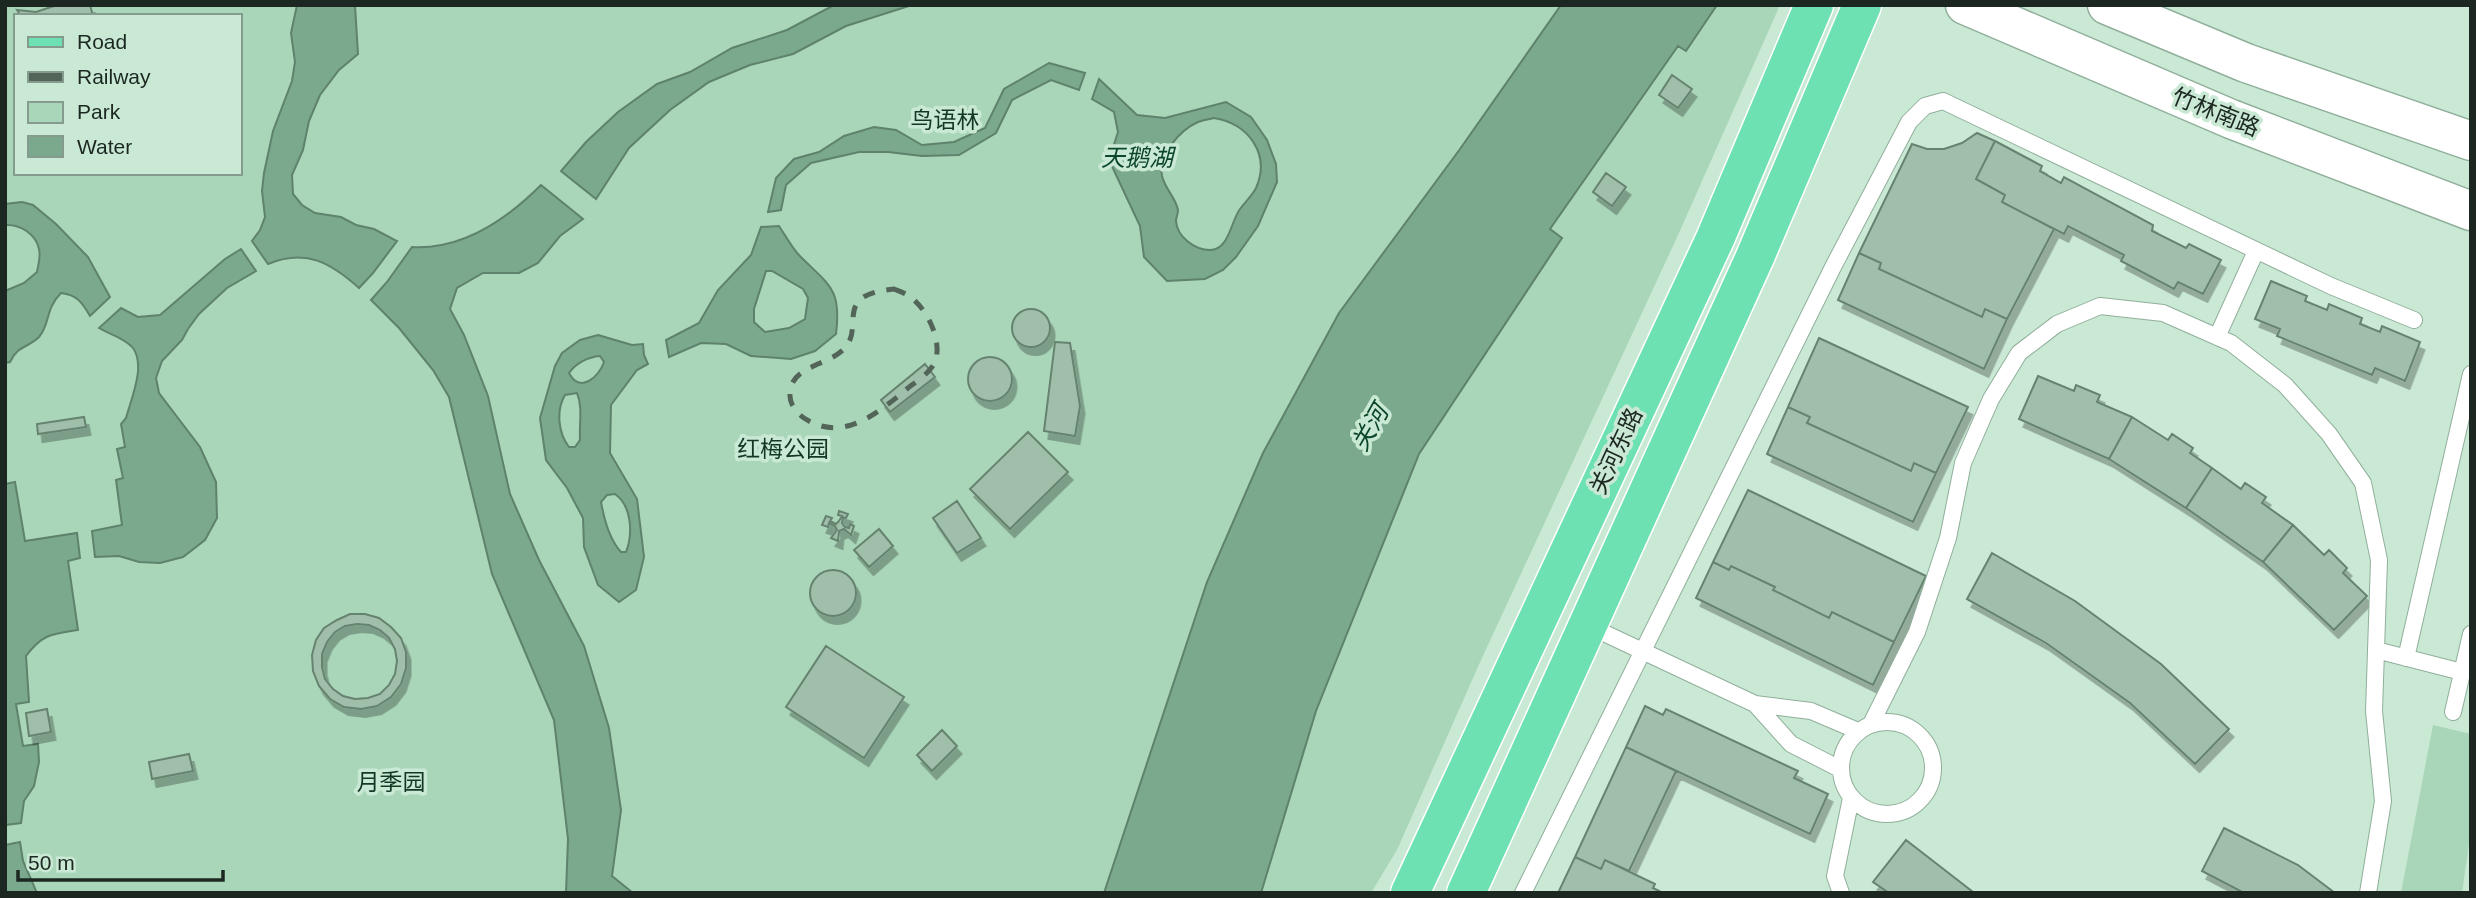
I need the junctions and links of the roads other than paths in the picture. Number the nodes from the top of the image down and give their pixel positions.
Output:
1 (1814, 5) edge
2 (1862, 5) edge
3 (1965, 5) edge
4 (2107, 5) edge
5 (2471, 141) edge
6 (2471, 211) edge
7 (2256, 251) junction
8 (2414, 320) dead end
9 (2217, 337) junction
10 (2471, 374) edge
11 (1587, 625) junction
12 (2471, 634) edge
13 (2376, 650) junction
14 (1644, 652) junction
15 (2406, 658) junction
16 (2462, 672) junction
17 (1755, 704) junction
18 (2453, 712) dead end
19 (1865, 728) junction
20 (1840, 769) junction
21 (1851, 798) junction
22 (1409, 893) edge
23 (1466, 893) edge
24 (1523, 893) edge
25 (1841, 893) edge
26 (2368, 893) edge

1 - 22 main road, 关河东路
2 - 11 main road, 关河东路
3 - 6 main road, 竹林南路
4 - 5 main road
7 - 8 lane
7 - 9 lane
7 - 14 lane
9 - 13 lane
9 - 19 lane
10 - 15 lane
11 - 14 lane
11 - 23 main road, 关河东路
12 - 16 lane
13 - 15 lane
13 - 26 lane
14 - 17 lane
14 - 24 lane
15 - 16 lane
16 - 18 lane
17 - 19 lane
17 - 20 lane
19 - 20 lane
19 - 21 lane
20 - 21 lane
21 - 25 lane

